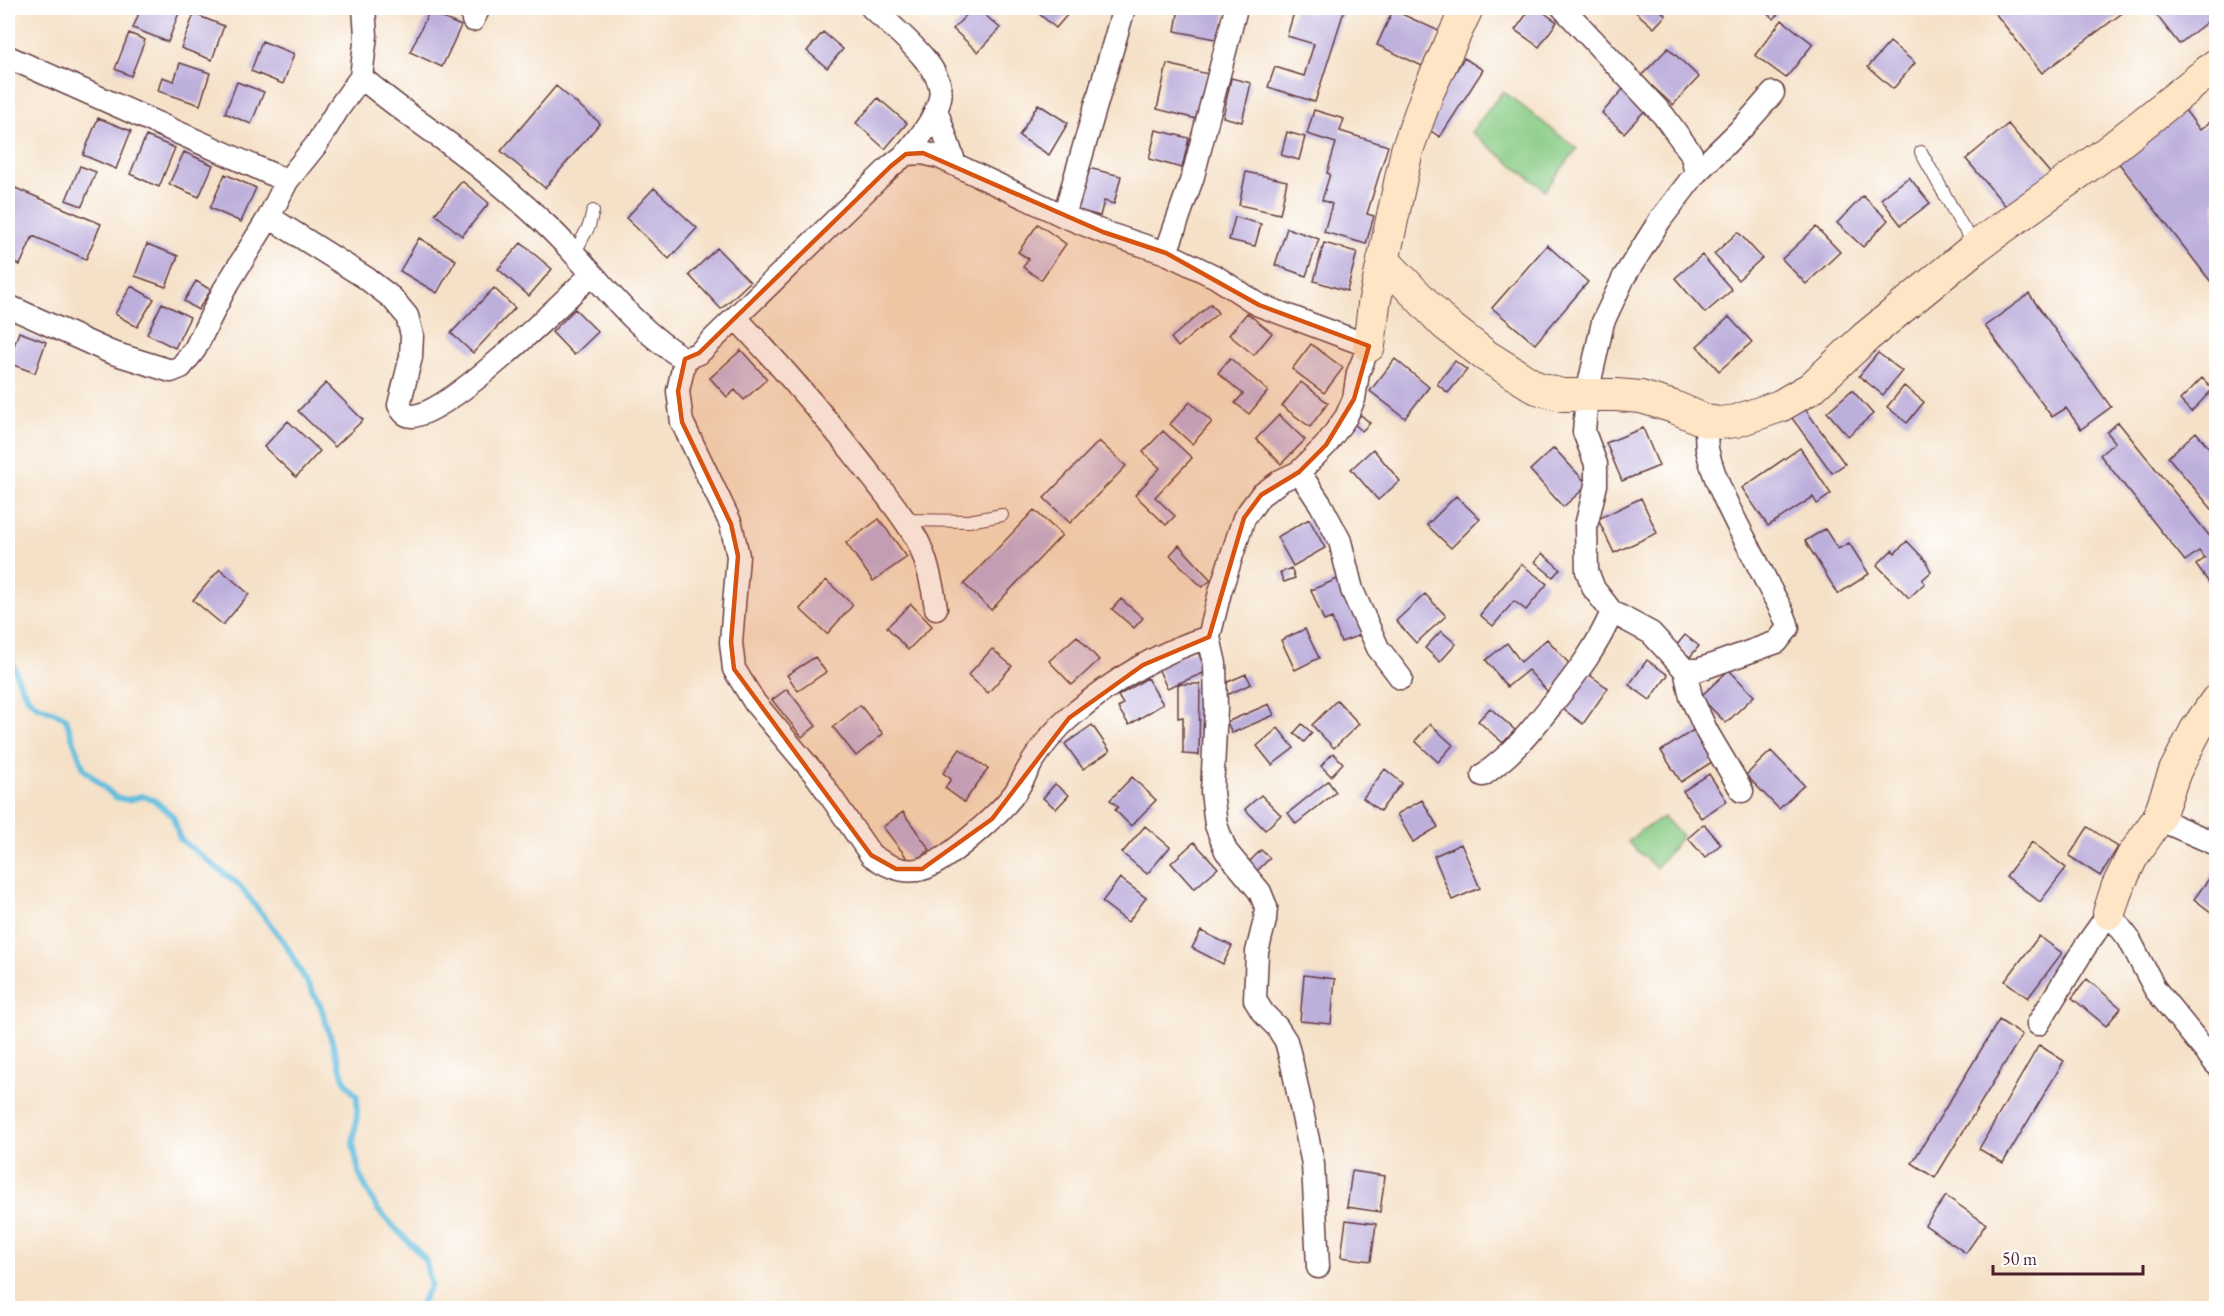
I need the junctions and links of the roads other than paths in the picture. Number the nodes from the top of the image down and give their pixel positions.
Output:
1 (364, 8) edge
2 (872, 8) edge
3 (1124, 8) edge
4 (1236, 8) edge
5 (1467, 8) edge
6 (1563, 8) edge
7 (8, 57) edge
8 (2217, 65) edge
9 (361, 76) junction
10 (1773, 93) dead end
11 (936, 109) junction
12 (1921, 152) dead end
13 (906, 154) junction
14 (955, 164) junction
15 (1696, 173) junction
16 (287, 181) junction
17 (593, 211) dead end
18 (1064, 216) junction
19 (269, 217) junction
20 (1977, 246) junction
21 (1166, 253) junction
22 (574, 254) junction
23 (1383, 260) junction
24 (592, 274) junction
25 (8, 306) edge
26 (736, 318) junction
27 (1369, 346) junction
28 (686, 358) junction
29 (1587, 394) junction
30 (1706, 421) junction
31 (1299, 472) junction
32 (1002, 515) dead end
33 (903, 520) junction
34 (936, 608) dead end
35 (1612, 612) junction
36 (1209, 637) junction
37 (1685, 670) junction
38 (1401, 678) dead end
39 (2217, 701) edge
40 (1483, 775) dead end
41 (1742, 791) dead end
42 (2158, 819) junction
43 (2217, 844) edge
44 (2109, 913) junction
45 (2038, 1024) dead end
46 (2217, 1064) edge
47 (1318, 1267) dead end

1 - 9 street
2 - 11 street
3 - 18 street
4 - 21 street
5 - 23 street
6 - 15 street
7 - 16 street
8 - 20 street
9 - 16 street
9 - 22 street
10 - 15 street
11 - 13 street
11 - 14 street
12 - 20 lane
13 - 14 street
13 - 26 street
14 - 18 street
15 - 29 street
16 - 19 street
17 - 22 lane
18 - 21 street
19 - 24 street
19 - 25 street
20 - 30 street
21 - 27 street
22 - 24 street
23 - 27 street
23 - 29 street
24 - 28 street
26 - 28 street
26 - 33 street
27 - 31 street
28 - 36 street
29 - 30 street
29 - 35 street
30 - 37 street
31 - 36 street
31 - 38 street
32 - 33 lane
33 - 34 street
35 - 37 street
35 - 40 street
36 - 47 street
37 - 41 street
39 - 42 street
42 - 43 street
42 - 44 street
44 - 45 street
44 - 46 street

